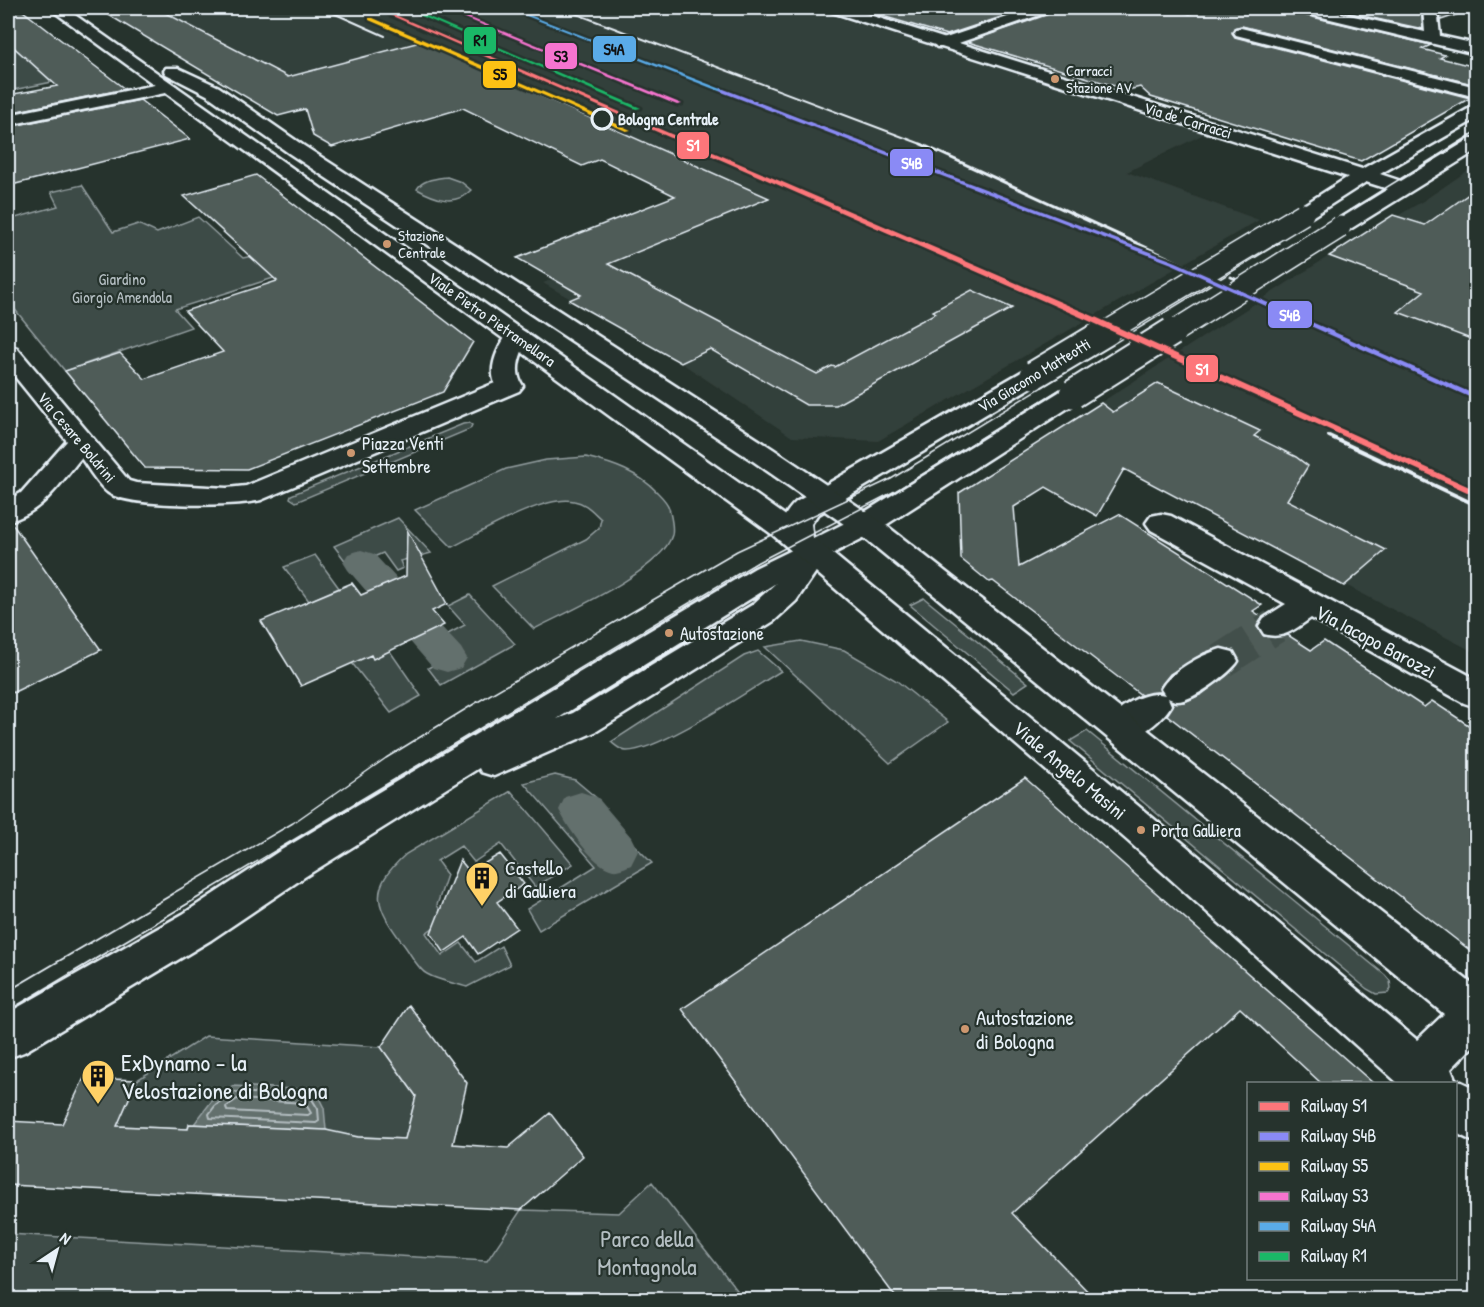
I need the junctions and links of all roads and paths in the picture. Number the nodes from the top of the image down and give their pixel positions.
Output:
1 (57, 8) edge
2 (834, 8) edge
3 (1046, 8) edge
4 (1430, 8) edge
5 (1296, 9) edge
6 (1262, 22) dead end
7 (106, 25) dead end
8 (1433, 39) junction
9 (942, 44) junction
10 (1476, 50) edge
11 (169, 87) junction
12 (1476, 92) edge
13 (1476, 112) edge
14 (8, 120) edge
15 (1476, 143) edge
16 (297, 150) junction
17 (1365, 175) junction
18 (1404, 188) junction
19 (517, 337) junction
20 (8, 352) edge
21 (80, 442) junction
22 (825, 496) junction
23 (8, 512) edge
24 (1161, 523) dead end
25 (865, 525) junction
26 (806, 546) junction
27 (1308, 605) junction
28 (1275, 626) tunnel mouth
29 (1221, 661) tunnel mouth
30 (1476, 694) edge
31 (1122, 728) junction
32 (1476, 1013) edge
33 (8, 1037) edge
34 (1427, 1077) edge
35 (1457, 1104) edge
36 (1476, 1120) edge

1 - 11 main road, Viale Pietro Pietramellara
2 - 9 main road, Via de' Carracci
3 - 9 main road
4 - 8 main road
5 - 8 main road
6 - 12 main road
7 - 16 main road, Viale Pietro Pietramellara
8 - 10 main road
9 - 17 main road, Via de' Carracci
11 - 14 main road
11 - 16 main road, Viale Pietro Pietramellara
11 - 19 main road, Viale Pietro Pietramellara
13 - 17 main road, Via Giacomo Matteotti
15 - 18 main road, Via Giacomo Matteotti
16 - 22 main road, Viale Pietro Pietramellara
17 - 18 main road, Via de' Carracci
17 - 22 main road, Via Giacomo Matteotti, bridge
18 - 25 main road, Via Giacomo Matteotti, bridge
19 - 21 main road, Via Cesare Boldrini
19 - 26 main road, Viale Pietro Pietramellara
20 - 21 main road, Via Cesare Boldrini
21 - 23 main road
22 - 25 main road, Viale Pietro Pietramellara
22 - 26 main road, Via Giacomo Matteotti
24 - 27 main road, Via Iacopo Barozzi
25 - 26 main road, Via Giacomo Matteotti
25 - 31 main road
26 - 33 main road
26 - 34 main road, Viale Angelo Masini
27 - 28 main road, Via Iacopo Barozzi
27 - 30 main road, Via Iacopo Barozzi
29 - 31 main road
31 - 32 main road
32 - 34 main road
35 - 36 main road

